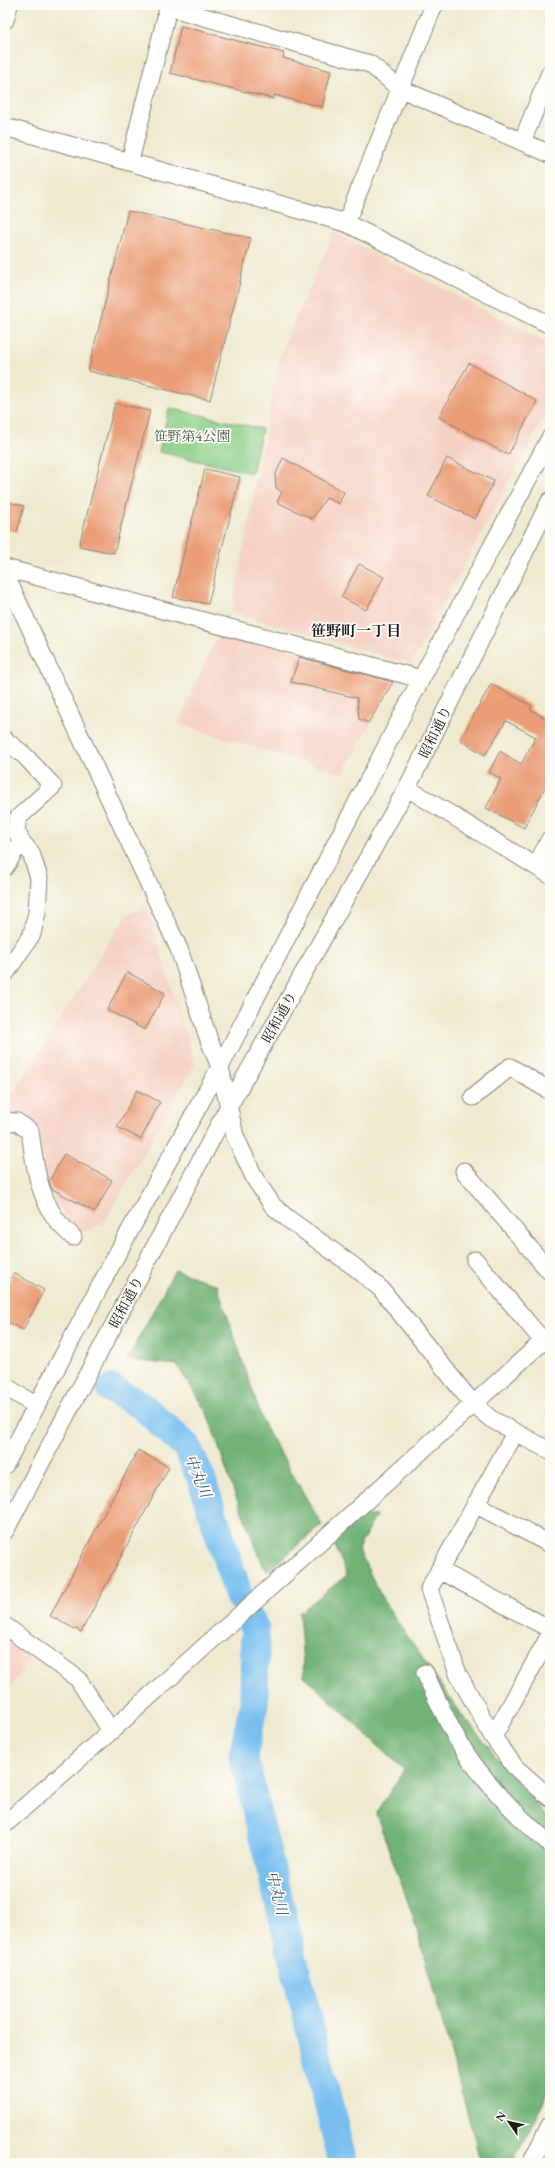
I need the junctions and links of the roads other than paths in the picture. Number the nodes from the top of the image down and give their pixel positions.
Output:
1 (9, 5) edge
2 (432, 5) edge
3 (169, 6) edge
4 (5, 20) edge
5 (550, 72) edge
6 (399, 88) junction
7 (5, 127) edge
8 (522, 142) junction
9 (550, 154) edge
10 (130, 161) junction
11 (346, 223) junction
12 (550, 325) edge
13 (550, 438) edge
14 (550, 501) edge
15 (5, 568) edge
16 (5, 574) edge
17 (421, 679) junction
18 (5, 740) edge
19 (407, 788) junction
20 (550, 839) edge
21 (21, 840) junction
22 (5, 867) edge
23 (543, 870) edge
24 (5, 974) edge
25 (220, 1067) junction
26 (550, 1091) edge
27 (473, 1097) dead end
28 (229, 1106) junction
29 (5, 1121) edge
30 (464, 1171) dead end
31 (73, 1237) dead end
32 (475, 1260) dead end
33 (550, 1272) edge
34 (547, 1338) edge
35 (5, 1386) edge
36 (473, 1404) junction
37 (36, 1406) junction
38 (515, 1433) junction
39 (550, 1451) edge
40 (5, 1465) edge
41 (475, 1504) junction
42 (9, 1511) edge
43 (5, 1531) edge
44 (550, 1544) edge
45 (439, 1570) junction
46 (5, 1626) edge
47 (550, 1629) edge
48 (550, 1635) edge
49 (424, 1673) dead end
50 (111, 1731) junction
51 (493, 1737) junction
52 (550, 1798) edge
53 (6, 1823) edge
54 (550, 1844) edge
55 (550, 2125) edge
56 (532, 2163) edge

1 - 4 street
2 - 6 street
3 - 6 street
3 - 10 street
5 - 8 street
6 - 8 street
6 - 11 street
7 - 10 street
8 - 9 street
10 - 11 street
11 - 12 street
13 - 17 street, 昭和通り
14 - 19 street, 昭和通り
15 - 17 street
16 - 25 street
17 - 25 street, 昭和通り
18 - 21 street
19 - 23 street
19 - 28 street, 昭和通り
20 - 23 street
21 - 22 street
21 - 24 street
25 - 28 street
25 - 37 street, 昭和通り
26 - 27 street
28 - 36 street
28 - 42 street, 昭和通り
29 - 31 street
30 - 33 street
32 - 34 street
34 - 36 street
35 - 37 street
36 - 38 street
36 - 50 street
37 - 40 street, 昭和通り
38 - 39 street
38 - 41 street
41 - 44 street
41 - 45 street
42 - 43 street, 昭和通り
45 - 47 street
45 - 51 street
46 - 50 street
48 - 51 street
49 - 54 street
50 - 53 street
51 - 52 street
55 - 56 street

